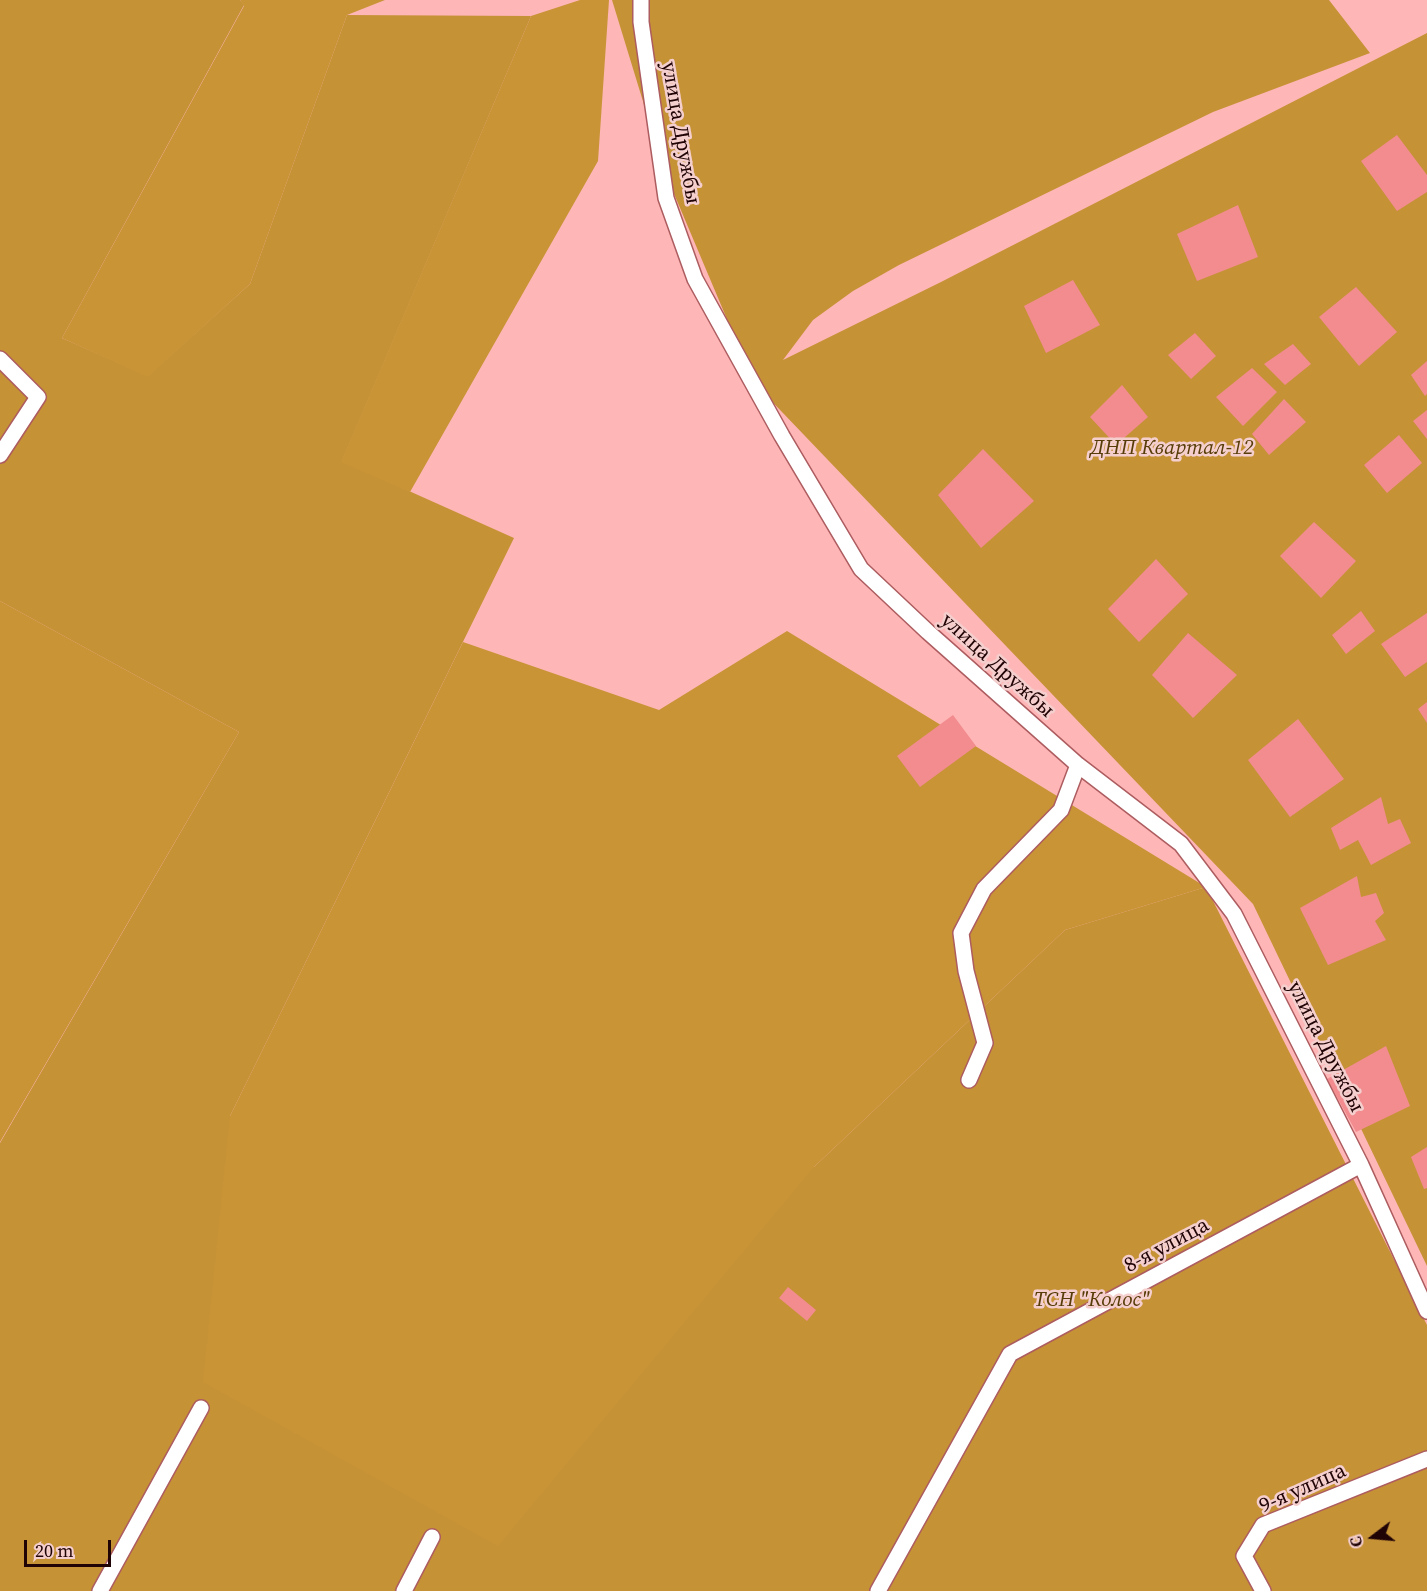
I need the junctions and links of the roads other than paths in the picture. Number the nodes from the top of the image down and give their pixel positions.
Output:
1 (641, 0) edge
2 (0, 359) edge
3 (0, 455) edge
4 (1078, 765) junction
5 (969, 1080) dead end
6 (1361, 1165) junction
7 (1427, 1311) edge
8 (201, 1408) dead end
9 (1427, 1459) edge
10 (432, 1537) dead end
11 (100, 1591) edge
12 (404, 1591) edge
13 (878, 1591) edge
14 (1263, 1591) edge

1 - 4 lane, улица Дружбы
2 - 3 lane
4 - 5 lane
4 - 6 lane, улица Дружбы
6 - 7 lane, улица Дружбы
6 - 13 lane, 8-я улица
8 - 11 lane
9 - 14 lane, 9-я улица
10 - 12 lane

